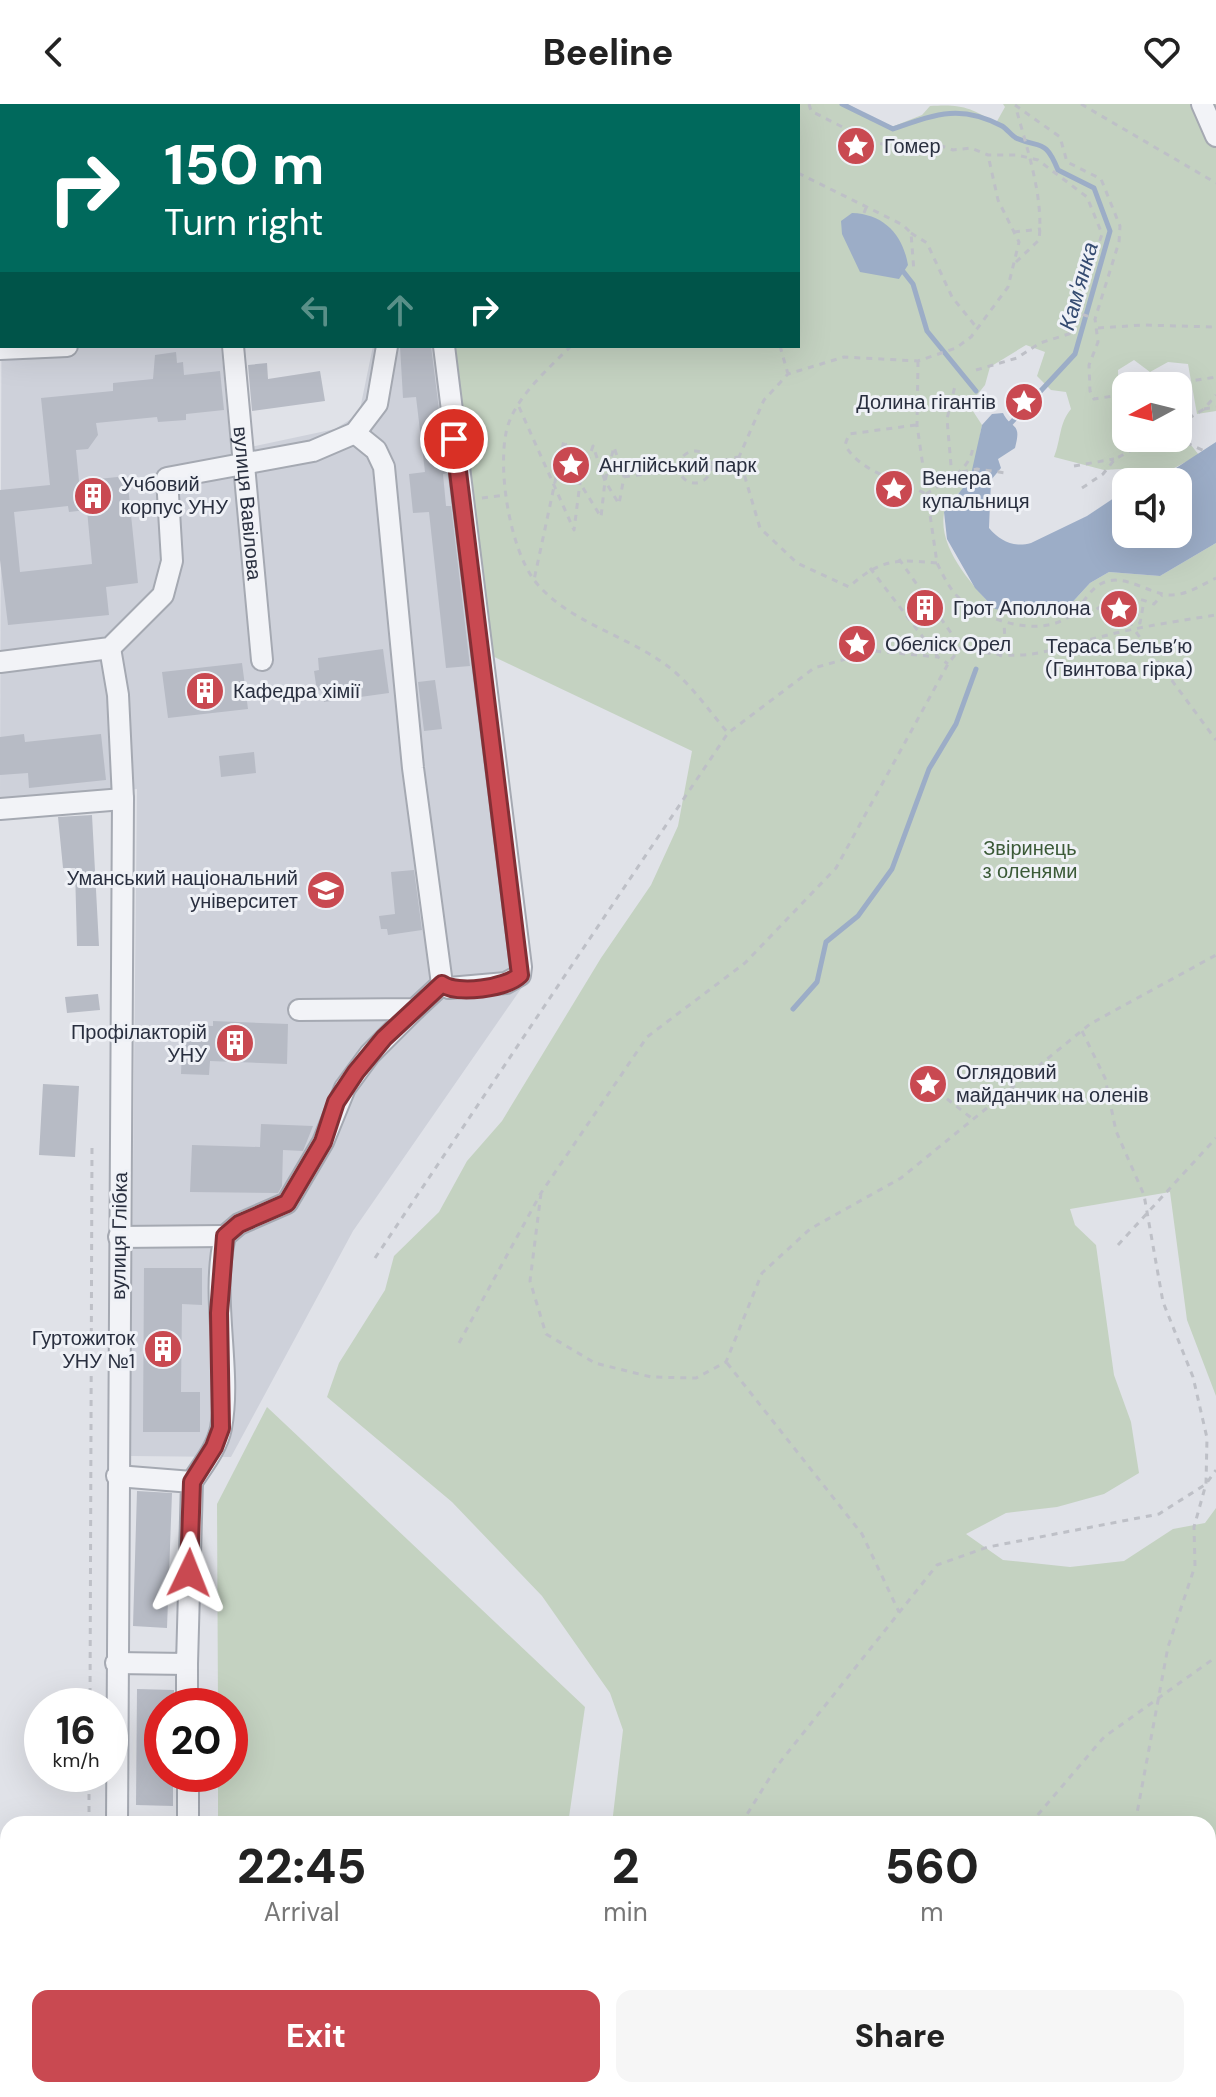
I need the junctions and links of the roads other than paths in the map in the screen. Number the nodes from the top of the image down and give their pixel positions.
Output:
1 (1202, 104) edge
2 (1216, 136) edge
3 (22, 348) edge
4 (233, 348) edge
5 (387, 348) edge
6 (444, 348) edge
7 (0, 349) edge
8 (355, 433) junction
9 (245, 465) junction
10 (110, 648) junction
11 (262, 660) dead end
12 (0, 662) edge
13 (123, 799) junction
14 (0, 809) edge
15 (442, 984) junction
16 (415, 1009) junction
17 (299, 1010) dead end
18 (225, 1236) junction
19 (119, 1237) junction
20 (117, 1476) junction
21 (192, 1482) junction
22 (116, 1663) junction
23 (187, 1664) junction
24 (187, 1688) edge
25 (188, 1792) edge
26 (117, 1816) edge
27 (188, 1816) edge

1 - 2 street
3 - 7 street
4 - 9 street, вулиця Вавілова
5 - 8 street
6 - 15 street
8 - 9 street
8 - 15 street
9 - 10 street
9 - 11 street, вулиця Вавілова
10 - 12 street
10 - 13 street, вулиця Глібка
13 - 14 street
13 - 19 street, вулиця Глібка
15 - 16 street
16 - 17 street
16 - 18 street
18 - 19 street
18 - 21 street
19 - 20 street, вулиця Глібка
20 - 21 street
20 - 22 street, вулиця Глібка
21 - 23 street
22 - 23 street
22 - 26 street, вулиця Глібка
23 - 24 street
25 - 27 street

